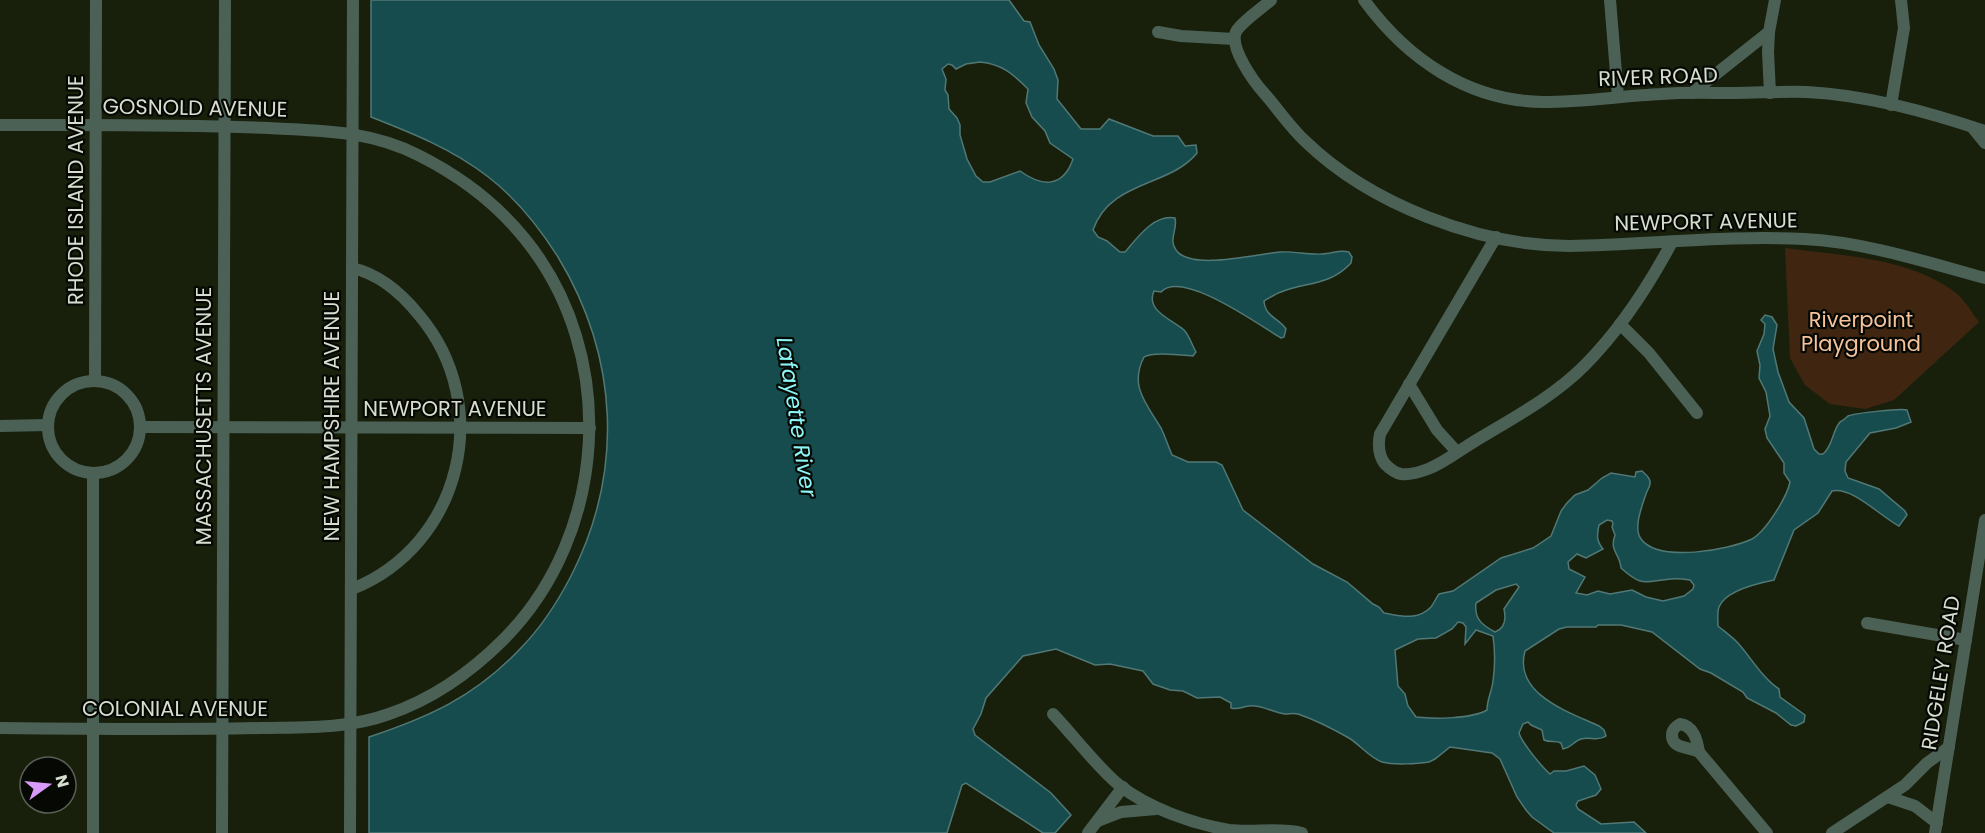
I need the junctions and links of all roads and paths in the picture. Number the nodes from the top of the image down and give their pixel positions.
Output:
1 (96, 0) edge
2 (225, 0) edge
3 (354, 0) edge
4 (1271, 0) edge
5 (1364, 0) edge
6 (1610, 0) edge
7 (1901, 0) edge
8 (1776, 2) edge
9 (1158, 32) dead end
10 (1769, 32) junction
11 (1234, 39) junction
12 (1692, 93) junction
13 (1770, 93) junction
14 (1618, 97) junction
15 (1891, 105) junction
16 (0, 125) edge
17 (96, 125) junction
18 (224, 126) junction
19 (1971, 126) junction
20 (1985, 130) edge
21 (354, 133) junction
22 (1985, 142) edge
23 (1496, 237) junction
24 (1672, 243) junction
25 (352, 268) junction
26 (1985, 278) edge
27 (1620, 324) junction
28 (95, 381) junction
29 (1409, 384) junction
30 (1697, 413) dead end
31 (48, 425) junction
32 (0, 426) edge
33 (140, 427) junction
34 (224, 428) junction
35 (352, 428) junction
36 (590, 428) junction
37 (461, 429) junction
38 (1457, 452) junction
39 (93, 473) junction
40 (1985, 520) edge
41 (352, 589) junction
42 (1867, 623) dead end
43 (1966, 640) junction
44 (1053, 714) dead end
45 (351, 725) junction
46 (0, 728) edge
47 (93, 729) junction
48 (222, 729) junction
49 (1949, 747) junction
50 (1699, 752) dead end
51 (1123, 787) junction
52 (1888, 797) junction
53 (1160, 809) junction
54 (1098, 821) junction
55 (1936, 828) edge
56 (93, 833) edge
57 (222, 833) edge
58 (350, 833) edge
59 (1088, 833) edge
60 (1302, 833) edge
61 (1767, 833) edge
62 (1832, 833) edge

1 - 17 street, RHODE ISLAND AVENUE
2 - 18 street, MASSACHUSETTS AVENUE
3 - 21 street, NEW HAMPSHIRE AVENUE
4 - 11 street
5 - 14 street, RIVER ROAD
6 - 14 street
7 - 15 street
8 - 10 street
9 - 11 street
10 - 12 street
10 - 13 street
11 - 23 street, NEWPORT AVENUE
12 - 13 street, RIVER ROAD
12 - 14 street, RIVER ROAD
13 - 15 street, RIVER ROAD
15 - 19 street, RIVER ROAD
16 - 17 street, GOSNOLD AVENUE
17 - 18 street, GOSNOLD AVENUE
17 - 28 street, RHODE ISLAND AVENUE
18 - 21 street, GOSNOLD AVENUE
18 - 34 street, MASSACHUSETTS AVENUE
19 - 20 street, RIVER ROAD
19 - 22 street
21 - 25 street, NEW HAMPSHIRE AVENUE
21 - 36 street, GOSNOLD AVENUE
23 - 24 street, NEWPORT AVENUE
23 - 29 street
24 - 26 street, NEWPORT AVENUE
24 - 27 street
25 - 35 street, NEW HAMPSHIRE AVENUE
25 - 37 street
27 - 30 street
27 - 38 street
28 - 31 street
28 - 33 street
29 - 38 street
29 - 38 street
31 - 32 street
31 - 39 street
33 - 34 street, NEWPORT AVENUE
33 - 39 street
34 - 35 street, NEWPORT AVENUE
34 - 48 street, MASSACHUSETTS AVENUE
35 - 37 street, NEWPORT AVENUE
35 - 41 street, NEW HAMPSHIRE AVENUE
36 - 37 street, NEWPORT AVENUE
36 - 45 street, COLONIAL AVENUE
37 - 41 street
39 - 47 street
40 - 43 street, RIDGELEY ROAD
41 - 45 street, NEW HAMPSHIRE AVENUE
42 - 43 street
43 - 49 street, RIDGELEY ROAD
44 - 51 street
45 - 48 street, COLONIAL AVENUE
45 - 58 street, NEW HAMPSHIRE AVENUE
46 - 47 street, COLONIAL AVENUE
47 - 48 street, COLONIAL AVENUE
47 - 56 street
48 - 57 street, MASSACHUSETTS AVENUE
49 - 52 street
49 - 55 street, RIDGELEY ROAD
50 - 61 street
51 - 53 street
51 - 54 street
52 - 55 street
52 - 62 street
53 - 54 street
53 - 60 street
54 - 59 street

